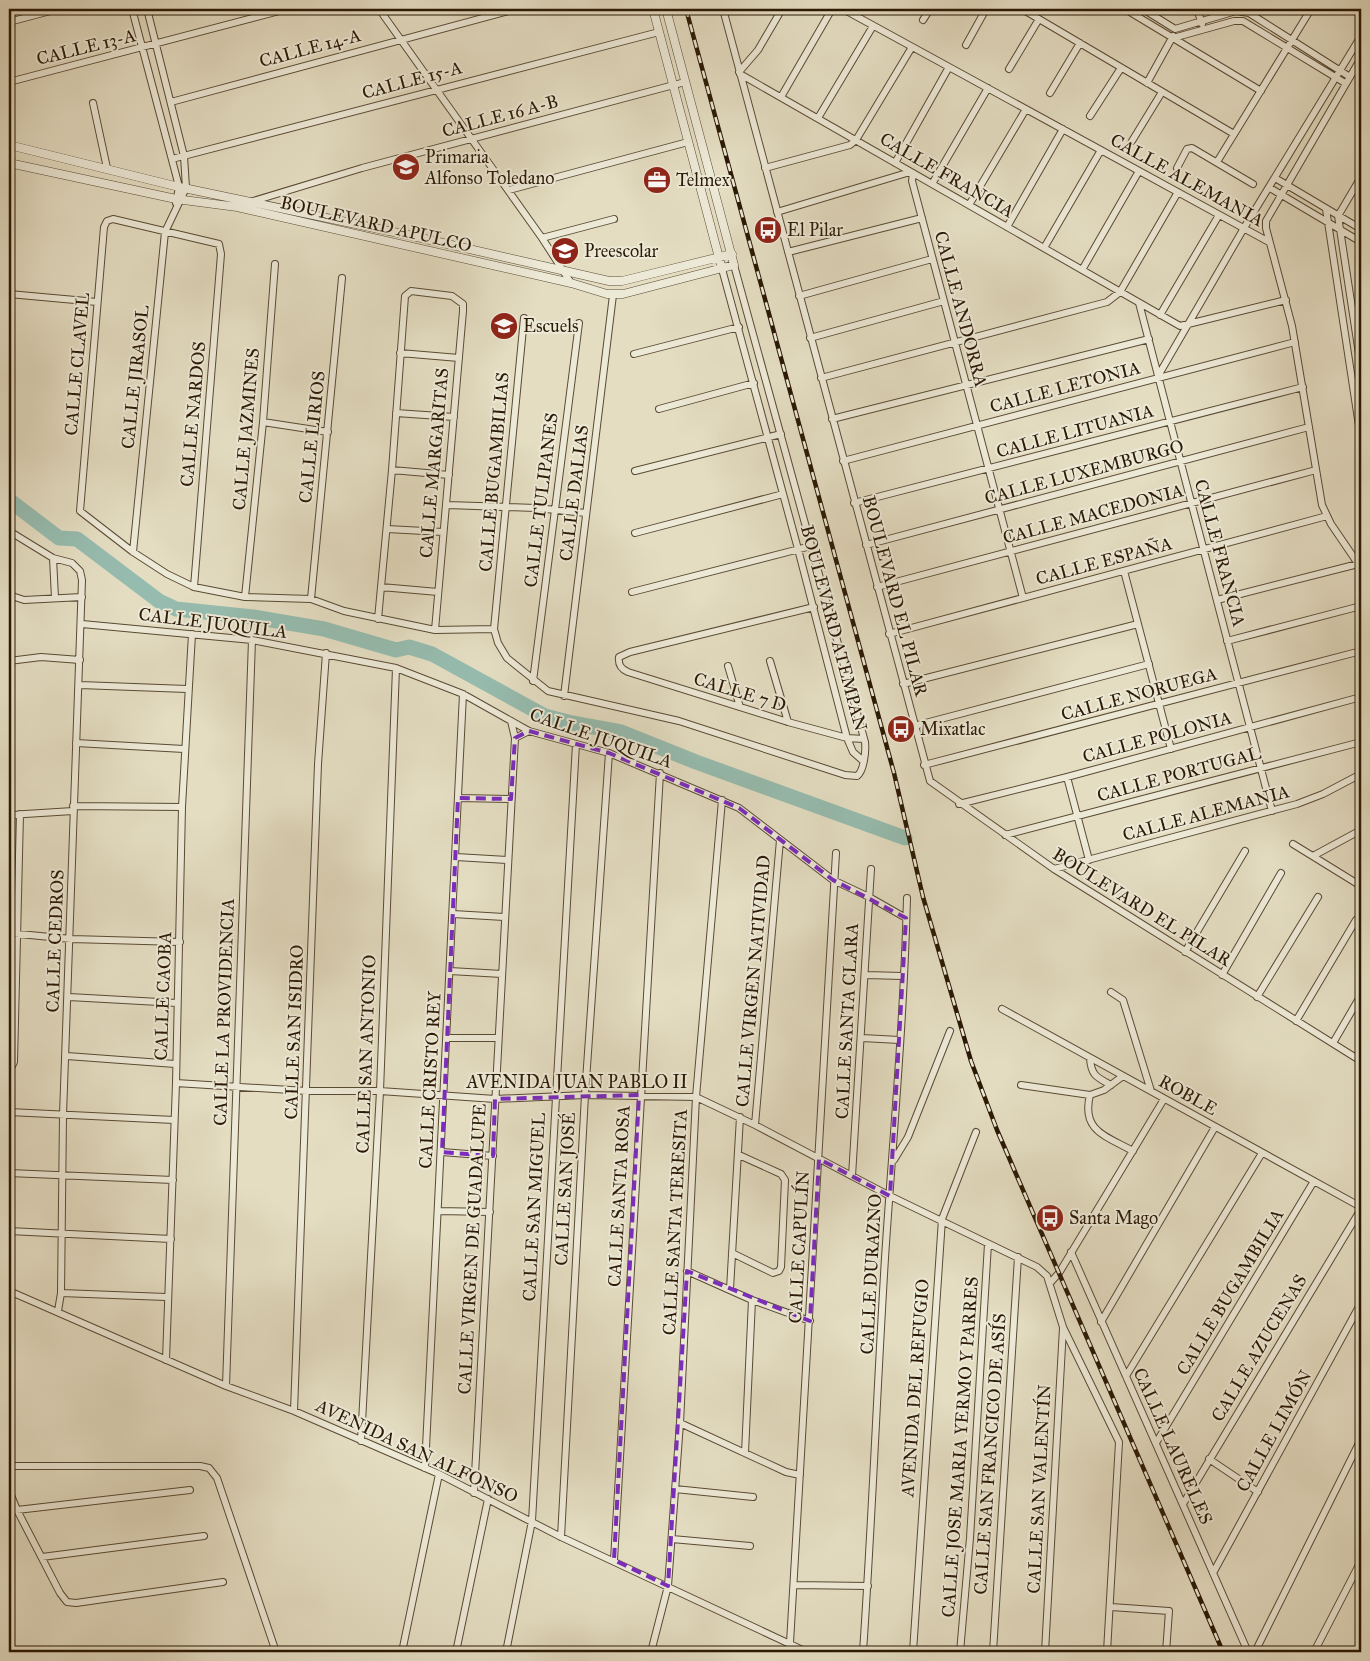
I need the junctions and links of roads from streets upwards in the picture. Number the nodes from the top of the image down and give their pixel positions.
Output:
1 (58, 9) edge
2 (132, 9) edge
3 (146, 9) edge
4 (287, 9) edge
5 (379, 9) edge
6 (516, 9) edge
7 (653, 9) edge
8 (666, 9) edge
9 (723, 9) edge
10 (782, 9) edge
11 (832, 9) edge
12 (843, 9) edge
13 (930, 9) edge
14 (986, 9) edge
15 (1022, 9) edge
16 (1125, 9) edge
17 (1198, 9) edge
18 (1311, 9) edge
19 (1146, 10) edge
20 (1250, 11) edge
21 (1039, 18) junction
22 (923, 20) dead end
23 (1201, 21) junction
24 (1243, 21) junction
25 (9, 22) edge
26 (1150, 24) junction
27 (873, 26) junction
28 (1175, 29) junction
29 (1203, 29) junction
30 (659, 32) junction
31 (1361, 36) edge
32 (1173, 38) junction
33 (401, 39) junction
34 (1292, 40) junction
35 (1080, 42) junction
36 (966, 44) dead end
37 (157, 45) junction
38 (912, 46) junction
39 (142, 48) junction
40 (1287, 48) junction
41 (1361, 58) edge
42 (949, 67) junction
43 (1122, 68) junction
44 (1008, 69) dead end
45 (1339, 70) junction
46 (740, 73) junction
47 (1335, 77) junction
48 (1350, 77) junction
49 (9, 82) edge
50 (685, 82) junction
51 (1147, 83) junction
52 (1346, 84) junction
53 (673, 86) junction
54 (988, 88) junction
55 (436, 89) junction
56 (1261, 91) junction
57 (1162, 92) junction
58 (1050, 93) dead end
59 (781, 97) junction
60 (171, 102) junction
61 (93, 103) dead end
62 (1026, 109) junction
63 (1090, 116) dead end
64 (818, 118) junction
65 (1063, 129) junction
66 (1234, 134) junction
67 (472, 140) junction
68 (856, 140) junction
69 (688, 142) junction
70 (1132, 142) dead end
71 (9, 145) edge
72 (1101, 150) junction
73 (184, 156) junction
74 (172, 159) junction
75 (1217, 162) junction
76 (9, 163) edge
77 (895, 163) junction
78 (107, 168) junction
79 (765, 168) junction
80 (1177, 168) dead end
81 (1140, 171) junction
82 (912, 172) junction
83 (1361, 177) edge
84 (1275, 178) junction
85 (932, 184) junction
86 (1253, 184) dead end
87 (1287, 186) junction
88 (182, 188) junction
89 (1270, 188) junction
90 (509, 190) junction
91 (1178, 192) junction
92 (1282, 195) junction
93 (252, 201) junction
94 (178, 202) junction
95 (969, 205) junction
96 (237, 207) junction
97 (1326, 208) junction
98 (777, 212) junction
99 (1219, 214) junction
100 (1338, 216) junction
101 (922, 218) junction
102 (614, 219) dead end
103 (1328, 222) junction
104 (1007, 227) junction
105 (1244, 228) junction
106 (1361, 229) edge
107 (1341, 230) junction
108 (165, 232) junction
109 (542, 238) junction
110 (1269, 242) junction
111 (1361, 242) edge
112 (1044, 248) junction
113 (788, 252) junction
114 (732, 254) junction
115 (720, 257) junction
116 (932, 259) junction
117 (275, 264) dead end
118 (1346, 264) junction
119 (734, 265) junction
120 (1334, 265) junction
121 (722, 269) junction
122 (1082, 270) junction
123 (564, 271) junction
124 (342, 278) dead end
125 (571, 283) junction
126 (1120, 292) junction
127 (9, 294) edge
128 (613, 294) junction
129 (799, 296) junction
130 (1286, 300) junction
131 (944, 301) junction
132 (97, 302) junction
133 (1139, 303) junction
134 (1160, 315) junction
135 (524, 318) dead end
136 (579, 323) dead end
137 (1188, 324) junction
138 (739, 327) junction
139 (810, 338) junction
140 (1149, 339) junction
141 (1295, 342) junction
142 (955, 343) junction
143 (400, 353) junction
144 (634, 354) dead end
145 (459, 358) junction
146 (1361, 367) edge
147 (1159, 377) junction
148 (821, 378) junction
149 (754, 383) junction
150 (966, 385) junction
151 (1303, 387) junction
152 (659, 409) dead end
153 (396, 413) junction
154 (454, 417) junction
155 (832, 419) junction
156 (1170, 421) junction
157 (263, 422) junction
158 (977, 426) junction
159 (1309, 427) junction
160 (328, 432) junction
161 (781, 434) junction
162 (768, 437) junction
163 (1361, 439) edge
164 (843, 461) junction
165 (1180, 462) junction
166 (988, 468) junction
167 (392, 470) junction
168 (1316, 470) junction
169 (635, 471) dead end
170 (449, 475) junction
171 (783, 494) junction
172 (854, 503) junction
173 (1192, 503) junction
174 (447, 504) junction
175 (507, 507) junction
176 (556, 510) junction
177 (999, 510) junction
178 (586, 514) junction
179 (1327, 516) junction
180 (387, 529) junction
181 (9, 531) edge
182 (443, 532) junction
183 (635, 532) dead end
184 (866, 545) junction
185 (811, 546) junction
186 (798, 549) junction
187 (1204, 549) junction
188 (133, 552) junction
189 (1010, 552) junction
190 (54, 558) junction
191 (1360, 566) edge
192 (1124, 571) junction
193 (194, 587) junction
194 (381, 587) junction
195 (877, 587) junction
196 (438, 592) junction
197 (632, 592) dead end
198 (9, 595) edge
199 (82, 597) junction
200 (55, 598) junction
201 (245, 598) junction
202 (1023, 598) junction
203 (311, 599) junction
204 (1217, 600) junction
205 (814, 606) junction
206 (1361, 606) edge
207 (378, 619) junction
208 (82, 624) junction
209 (1138, 624) junction
210 (494, 629) junction
211 (435, 630) junction
212 (192, 634) junction
213 (889, 634) junction
214 (252, 640) junction
215 (1227, 641) junction
216 (1361, 652) edge
217 (326, 653) junction
218 (80, 660) junction
219 (9, 661) edge
220 (770, 661) dead end
221 (1149, 664) junction
222 (728, 666) dead end
223 (396, 668) junction
224 (533, 681) junction
225 (902, 684) junction
226 (1238, 684) junction
227 (80, 685) junction
228 (187, 689) junction
229 (463, 694) junction
230 (564, 696) junction
231 (1361, 697) edge
232 (1159, 704) junction
233 (740, 707) junction
234 (511, 721) junction
235 (788, 722) junction
236 (914, 726) junction
237 (1250, 727) junction
238 (530, 731) junction
239 (515, 738) junction
240 (847, 738) junction
241 (864, 739) junction
242 (1361, 742) edge
243 (76, 743) junction
244 (576, 744) junction
245 (1171, 749) junction
246 (184, 750) junction
247 (609, 753) junction
248 (862, 760) junction
249 (924, 765) junction
250 (1260, 768) junction
251 (660, 773) junction
252 (1361, 774) edge
253 (1067, 777) junction
254 (458, 798) junction
255 (511, 799) junction
256 (722, 800) junction
257 (959, 804) junction
258 (182, 807) junction
259 (73, 808) junction
260 (1272, 811) junction
261 (20, 814) junction
262 (9, 815) edge
263 (1078, 816) junction
264 (1361, 830) edge
265 (1005, 835) junction
266 (780, 840) junction
267 (1294, 844) dead end
268 (1245, 851) dead end
269 (836, 853) dead end
270 (1313, 856) junction
271 (456, 857) junction
272 (507, 860) junction
273 (1089, 860) junction
274 (871, 869) dead end
275 (1054, 869) junction
276 (1281, 873) dead end
277 (834, 880) junction
278 (1361, 886) edge
279 (869, 897) junction
280 (1318, 897) dead end
281 (906, 898) dead end
282 (453, 914) junction
283 (504, 917) junction
284 (906, 918) junction
285 (1356, 920) dead end
286 (9, 933) edge
287 (16, 934) junction
288 (70, 939) junction
289 (180, 942) junction
290 (1185, 952) junction
291 (450, 971) junction
292 (502, 974) junction
293 (866, 975) junction
294 (1222, 975) junction
295 (902, 976) junction
296 (1111, 992) dead end
297 (1361, 995) edge
298 (69, 997) junction
299 (1257, 997) junction
300 (177, 1003) junction
301 (1002, 1009) dead end
302 (1296, 1021) junction
303 (950, 1031) dead end
304 (447, 1038) junction
305 (497, 1038) junction
306 (862, 1038) junction
307 (899, 1040) junction
308 (1333, 1043) junction
309 (66, 1056) junction
310 (1090, 1058) junction
311 (1361, 1060) edge
312 (175, 1064) junction
313 (10, 1071) edge
314 (1123, 1076) junction
315 (176, 1083) junction
316 (1021, 1085) dead end
317 (1111, 1085) junction
318 (236, 1088) junction
319 (380, 1091) junction
320 (1151, 1091) junction
321 (307, 1092) junction
322 (585, 1095) junction
323 (640, 1095) junction
324 (1090, 1095) junction
325 (555, 1096) junction
326 (445, 1097) junction
327 (696, 1097) junction
328 (495, 1099) junction
329 (1164, 1099) junction
330 (9, 1112) edge
331 (63, 1114) junction
332 (740, 1117) junction
333 (174, 1120) junction
334 (755, 1125) junction
335 (1215, 1127) junction
336 (976, 1132) dead end
337 (1133, 1151) junction
338 (442, 1152) junction
339 (1262, 1153) junction
340 (739, 1154) junction
341 (493, 1156) junction
342 (819, 1159) junction
343 (894, 1160) junction
344 (9, 1173) edge
345 (63, 1176) junction
346 (852, 1176) junction
347 (173, 1180) junction
348 (1314, 1182) junction
349 (890, 1196) junction
350 (1361, 1208) edge
351 (439, 1211) junction
352 (490, 1212) junction
353 (942, 1219) junction
354 (9, 1231) edge
355 (62, 1232) junction
356 (171, 1239) junction
357 (988, 1244) junction
358 (1072, 1252) junction
359 (732, 1253) junction
360 (1018, 1257) junction
361 (687, 1271) junction
362 (1050, 1283) junction
363 (730, 1289) junction
364 (9, 1291) edge
365 (61, 1293) junction
366 (166, 1297) junction
367 (752, 1300) junction
368 (1361, 1303) edge
369 (58, 1311) junction
370 (810, 1321) junction
371 (1101, 1322) junction
372 (1063, 1326) junction
373 (166, 1360) junction
374 (1126, 1376) junction
375 (226, 1386) junction
376 (294, 1412) junction
377 (680, 1423) junction
378 (1361, 1440) edge
379 (361, 1441) junction
380 (1156, 1443) junction
381 (745, 1454) junction
382 (1209, 1459) junction
383 (9, 1466) edge
384 (425, 1468) junction
385 (439, 1474) junction
386 (800, 1476) junction
387 (675, 1489) junction
388 (9, 1490) edge
389 (190, 1490) dead end
390 (1258, 1492) junction
391 (474, 1493) junction
392 (752, 1497) dead end
393 (488, 1499) junction
394 (1183, 1504) junction
395 (17, 1510) junction
396 (532, 1521) junction
397 (204, 1536) dead end
398 (561, 1537) junction
399 (672, 1539) junction
400 (750, 1546) dead end
401 (42, 1557) junction
402 (614, 1560) junction
403 (1361, 1561) edge
404 (1213, 1573) junction
405 (223, 1582) dead end
406 (794, 1585) junction
407 (668, 1586) junction
408 (868, 1586) junction
409 (1111, 1607) junction
410 (790, 1644) junction
411 (276, 1652) edge
412 (402, 1652) edge
413 (456, 1652) edge
414 (506, 1652) edge
415 (652, 1652) edge
416 (807, 1652) edge
417 (863, 1652) edge
418 (912, 1652) edge
419 (960, 1652) edge
420 (993, 1652) edge
421 (1045, 1652) edge
422 (1107, 1652) edge
423 (1166, 1652) edge
424 (1248, 1652) edge
425 (1255, 1652) edge
426 (1314, 1652) edge

1 - 25 street
2 - 39 street
3 - 37 street
4 - 37 street, CALLE 13-A
5 - 33 street
6 - 33 street, CALLE 14-A
7 - 30 street, BOULEVARD ATEMPAN
8 - 50 street, BOULEVARD ATEMPAN
9 - 46 street, BOULEVARD EL PILAR
10 - 46 street
11 - 59 street
12 - 27 street, CALLE ALEMANIA
13 - 22 street
14 - 36 street
15 - 21 street
16 - 26 street
17 - 23 street
18 - 34 street
19 - 26 street
19 - 28 street
20 - 23 street
20 - 24 street
20 - 34 street
21 - 35 street
21 - 44 street
23 - 28 street
23 - 29 street
24 - 29 street
24 - 40 street
26 - 32 street
27 - 38 street, CALLE ALEMANIA
27 - 64 street
28 - 32 street
29 - 32 street
30 - 53 street, BOULEVARD ATEMPAN
30 - 55 street, CALLE 15-A
31 - 45 street
32 - 51 street
32 - 56 street
33 - 55 street
33 - 60 street, CALLE 14-A
34 - 40 street
34 - 45 street
35 - 43 street
35 - 58 street
37 - 39 street, CALLE 13-A
37 - 60 street
38 - 42 street, CALLE ALEMANIA
38 - 68 street
39 - 49 street, CALLE 13-A
39 - 74 street
40 - 47 street
40 - 56 street
41 - 48 street
42 - 54 street, CALLE ALEMANIA
42 - 77 street
43 - 51 street
43 - 63 street
45 - 47 street
45 - 48 street
46 - 59 street, CALLE FRANCIA
46 - 79 street, BOULEVARD EL PILAR
47 - 52 street
47 - 84 street
48 - 52 street
50 - 53 street, CALLE 16 A-B
50 - 114 street, BOULEVARD ATEMPAN
51 - 57 street
52 - 87 street
53 - 67 street, CALLE 16 A-B
53 - 69 street, BOULEVARD ATEMPAN
54 - 62 street, CALLE ALEMANIA
54 - 85 street
55 - 67 street
55 - 73 street, CALLE 15-A
56 - 66 street
57 - 66 street
57 - 70 street
59 - 64 street, CALLE FRANCIA
60 - 73 street
61 - 78 street
62 - 65 street, CALLE ALEMANIA
62 - 95 street
64 - 68 street, CALLE FRANCIA
65 - 72 street, CALLE ALEMANIA
65 - 104 street
66 - 75 street
67 - 90 street
67 - 93 street, CALLE 16 A-B
68 - 77 street, CALLE FRANCIA
68 - 79 street
69 - 90 street
69 - 115 street, BOULEVARD ATEMPAN
71 - 78 street, BOULEVARD APULCO
72 - 81 street, CALLE ALEMANIA
72 - 112 street
73 - 74 street, CALLE 15-A
73 - 88 street
74 - 88 street
75 - 80 street
75 - 86 street
76 - 94 street, BOULEVARD APULCO
77 - 82 street, CALLE FRANCIA
78 - 88 street, BOULEVARD APULCO
79 - 98 street, BOULEVARD EL PILAR
81 - 91 street, CALLE ALEMANIA
81 - 122 street
82 - 85 street, CALLE FRANCIA
82 - 98 street
82 - 101 street, CALLE ANDORRA
83 - 100 street
84 - 87 street
84 - 89 street
85 - 95 street, CALLE FRANCIA
87 - 92 street
87 - 97 street
88 - 93 street, BOULEVARD APULCO
88 - 94 street, CALLE JIRASOL
89 - 92 street
89 - 105 street
90 - 109 street
91 - 99 street, CALLE ALEMANIA
91 - 126 street
92 - 103 street
92 - 110 street
93 - 96 street, CALLE 16 A-B
93 - 123 street, BOULEVARD APULCO
94 - 96 street, BOULEVARD APULCO
94 - 108 street, CALLE JIRASOL
95 - 104 street, CALLE FRANCIA
96 - 125 street, BOULEVARD APULCO
97 - 100 street
97 - 103 street
98 - 113 street, BOULEVARD EL PILAR
99 - 105 street, CALLE ALEMANIA
99 - 134 street
100 - 106 street
100 - 107 street
101 - 113 street
101 - 116 street, CALLE ANDORRA
102 - 109 street
103 - 107 street
103 - 120 street
104 - 112 street, CALLE FRANCIA
105 - 110 street, CALLE ALEMANIA
105 - 137 street
107 - 111 street
107 - 118 street
108 - 132 street, CALLE CLAVEL
108 - 188 street, CALLE JIRASOL
108 - 193 street, CALLE NARDOS
109 - 123 street
110 - 130 street, CALLE ALEMANIA
112 - 122 street, CALLE FRANCIA
113 - 129 street, BOULEVARD EL PILAR
114 - 115 street, BOULEVARD APULCO
114 - 119 street, BOULEVARD ATEMPAN
115 - 121 street, BOULEVARD ATEMPAN
115 - 123 street, BOULEVARD APULCO
116 - 129 street
116 - 131 street, CALLE ANDORRA
117 - 157 street, CALLE JAZMINES
118 - 120 street
118 - 146 street
119 - 121 street, BOULEVARD APULCO
119 - 161 street, BOULEVARD ATEMPAN
120 - 163 street
121 - 128 street, BOULEVARD APULCO
121 - 138 street, BOULEVARD ATEMPAN
122 - 126 street, CALLE FRANCIA
123 - 125 street
124 - 160 street, CALLE LIRIOS
125 - 128 street, BOULEVARD APULCO
126 - 133 street, CALLE FRANCIA
126 - 142 street
127 - 132 street
128 - 178 street, CALLE DALIAS
129 - 139 street, BOULEVARD EL PILAR
130 - 137 street
130 - 141 street, CALLE ALEMANIA
131 - 139 street
131 - 142 street, CALLE ANDORRA
132 - 188 street, CALLE CLAVEL
133 - 134 street, CALLE FRANCIA
133 - 140 street, CALLE FRANCIA
134 - 137 street, CALLE FRANCIA
135 - 175 street, CALLE BUGAMBILIAS
136 - 176 street, CALLE TULIPANES
137 - 147 street
138 - 144 street
138 - 149 street, BOULEVARD ATEMPAN
139 - 148 street, BOULEVARD EL PILAR
140 - 147 street, CALLE FRANCIA
140 - 150 street
141 - 147 street, CALLE LETONIA
141 - 151 street, CALLE ALEMANIA
142 - 148 street
142 - 150 street, CALLE ANDORRA
143 - 145 street
143 - 145 street, CALLE MARGARITAS
143 - 153 street
145 - 154 street, CALLE MARGARITAS
147 - 156 street, CALLE FRANCIA
147 - 158 street, CALLE LETONIA
148 - 155 street, BOULEVARD EL PILAR
149 - 152 street
149 - 162 street, BOULEVARD ATEMPAN
150 - 155 street
150 - 158 street, CALLE ANDORRA
151 - 156 street, CALLE LITUANIA
151 - 159 street, CALLE ALEMANIA
153 - 154 street
153 - 167 street
154 - 170 street, CALLE MARGARITAS
155 - 164 street, BOULEVARD EL PILAR
156 - 165 street, CALLE FRANCIA
156 - 166 street, CALLE LITUANIA
157 - 160 street
157 - 201 street, CALLE JAZMINES
158 - 164 street, CALLE LETONIA
158 - 166 street, CALLE ANDORRA
159 - 165 street, CALLE LUXEMBURGO
159 - 168 street, CALLE ALEMANIA
160 - 203 street, CALLE LIRIOS
161 - 162 street
161 - 185 street, BOULEVARD ATEMPAN
162 - 169 street
162 - 171 street, BOULEVARD ATEMPAN
164 - 172 street, BOULEVARD EL PILAR
165 - 173 street, CALLE FRANCIA
165 - 177 street, CALLE LUXEMBURGO
166 - 172 street, CALLE LITUANIA
166 - 177 street, CALLE ANDORRA
167 - 170 street
167 - 180 street
168 - 173 street, CALLE MACEDONIA
168 - 179 street, CALLE ALEMANIA
170 - 174 street, CALLE MARGARITAS
171 - 183 street
171 - 186 street, BOULEVARD ATEMPAN
172 - 184 street, BOULEVARD EL PILAR
173 - 187 street, CALLE FRANCIA
173 - 189 street, CALLE MACEDONIA
174 - 175 street
174 - 182 street, CALLE MARGARITAS
175 - 176 street
175 - 210 street, CALLE BUGAMBILIAS
176 - 178 street
176 - 224 street, CALLE TULIPANES
177 - 184 street, CALLE LUXEMBURGO
177 - 189 street, CALLE ANDORRA
178 - 230 street, CALLE DALIAS
179 - 187 street, CALLE ESPAÑA
179 - 191 street, CALLE ALEMANIA
180 - 182 street
180 - 194 street
181 - 190 street
182 - 196 street, CALLE MARGARITAS
184 - 195 street, BOULEVARD EL PILAR
185 - 186 street
185 - 241 street, BOULEVARD ATEMPAN
186 - 197 street
186 - 205 street, BOULEVARD ATEMPAN
187 - 192 street, CALLE ESPAÑA
187 - 204 street, CALLE FRANCIA
188 - 193 street
189 - 195 street, CALLE MACEDONIA
189 - 202 street, CALLE ANDORRA
190 - 199 street, CALLE CEDROS
190 - 200 street
191 - 204 street
192 - 202 street, CALLE ESPAÑA
192 - 209 street
193 - 201 street
194 - 196 street
194 - 207 street
195 - 213 street, BOULEVARD EL PILAR
196 - 211 street, CALLE MARGARITAS
198 - 200 street
199 - 200 street
199 - 208 street, CALLE CEDROS
201 - 203 street
202 - 213 street, CALLE ESPAÑA
203 - 207 street
204 - 215 street, CALLE FRANCIA
205 - 233 street, CALLE 7 D
205 - 240 street, BOULEVARD ATEMPAN
206 - 215 street
207 - 211 street
208 - 212 street, CALLE JUQUILA
208 - 218 street, CALLE CEDROS
209 - 221 street
209 - 225 street
210 - 211 street
210 - 224 street
212 - 214 street, CALLE JUQUILA
212 - 228 street, CALLE CAOBA
213 - 225 street, BOULEVARD EL PILAR
214 - 217 street, CALLE JUQUILA
214 - 318 street, CALLE LA PROVIDENCIA
215 - 226 street, CALLE FRANCIA
216 - 226 street, CALLE NORUEGA
217 - 223 street, CALLE JUQUILA
217 - 321 street, CALLE SAN ISIDRO
218 - 219 street
218 - 227 street, CALLE CEDROS
220 - 235 street
221 - 232 street
221 - 236 street
222 - 233 street
223 - 229 street, CALLE JUQUILA
223 - 319 street, CALLE SAN ANTONIO
224 - 230 street
225 - 236 street, BOULEVARD EL PILAR
226 - 232 street, CALLE NORUEGA
226 - 237 street, CALLE FRANCIA
227 - 228 street
227 - 243 street, CALLE CEDROS
228 - 246 street, CALLE CAOBA
229 - 234 street, CALLE JUQUILA
229 - 254 street, CALLE CRISTO REY
230 - 248 street
231 - 237 street, CALLE POLONIA
232 - 245 street
232 - 249 street, CALLE NORUEGA
233 - 235 street, CALLE 7 D
234 - 238 street, CALLE JUQUILA
234 - 239 street, CALLE VIRGEN DE GUADALUPE
235 - 240 street, CALLE 7 D
236 - 249 street, BOULEVARD EL PILAR
237 - 245 street, CALLE POLONIA
237 - 250 street, CALLE FRANCIA
238 - 239 street
238 - 244 street, CALLE JUQUILA
239 - 255 street, CALLE VIRGEN DE GUADALUPE
240 - 241 street, CALLE 7 D
240 - 248 street, BOULEVARD ATEMPAN
241 - 248 street, BOULEVARD ATEMPAN
242 - 250 street, CALLE PORTUGAL
243 - 246 street
243 - 259 street, CALLE CEDROS
244 - 247 street, CALLE JUQUILA
244 - 325 street, CALLE SAN MIGUEL
245 - 253 street, CALLE POLONIA
246 - 258 street, CALLE CAOBA
247 - 251 street, CALLE JUQUILA
247 - 322 street, CALLE SAN JOSÉ
249 - 257 street, BOULEVARD EL PILAR
250 - 260 street, CALLE FRANCIA
250 - 263 street, CALLE PORTUGAL
251 - 256 street, CALLE JUQUILA
251 - 323 street, CALLE SANTA ROSA
252 - 260 street, CALLE ALEMANIA
253 - 257 street, CALLE POLONIA
253 - 263 street
254 - 255 street
254 - 271 street, CALLE CRISTO REY
255 - 272 street, CALLE VIRGEN DE GUADALUPE
256 - 266 street, CALLE JUQUILA
256 - 327 street, CALLE SANTA TERESITA
257 - 265 street, BOULEVARD EL PILAR
258 - 259 street
258 - 289 street, CALLE CAOBA
259 - 261 street
259 - 288 street, CALLE CEDROS
260 - 273 street, CALLE ALEMANIA
261 - 262 street
261 - 287 street
263 - 265 street, CALLE PORTUGAL
263 - 273 street
264 - 270 street
265 - 275 street, BOULEVARD EL PILAR
266 - 277 street, CALLE JUQUILA
266 - 334 street, CALLE VIRGEN NATIVIDAD
267 - 270 street
268 - 290 street
269 - 277 street, CALLE CAPULÍN
270 - 278 street
271 - 272 street
271 - 282 street, CALLE CRISTO REY
272 - 283 street, CALLE VIRGEN DE GUADALUPE
273 - 275 street, CALLE ALEMANIA
274 - 279 street, CALLE SANTA CLARA
275 - 290 street, BOULEVARD EL PILAR
276 - 294 street
277 - 279 street, CALLE JUQUILA
277 - 342 street, CALLE CAPULÍN
279 - 284 street, CALLE JUQUILA
279 - 293 street, CALLE SANTA CLARA
280 - 299 street
281 - 284 street, CALLE DURAZNO
282 - 283 street
282 - 291 street, CALLE CRISTO REY
283 - 292 street, CALLE VIRGEN DE GUADALUPE
284 - 295 street, CALLE DURAZNO
285 - 302 street
286 - 287 street
287 - 288 street
287 - 313 street
288 - 289 street
288 - 298 street, CALLE CEDROS
289 - 300 street, CALLE CAOBA
290 - 294 street, BOULEVARD EL PILAR
291 - 292 street
291 - 304 street, CALLE CRISTO REY
292 - 305 street, CALLE VIRGEN DE GUADALUPE
293 - 295 street
293 - 306 street, CALLE SANTA CLARA
294 - 299 street, BOULEVARD EL PILAR
295 - 307 street, CALLE DURAZNO
296 - 320 street
297 - 308 street
298 - 300 street
298 - 309 street, CALLE CEDROS
299 - 302 street, BOULEVARD EL PILAR
300 - 312 street, CALLE CAOBA
301 - 310 street, ROBLE
302 - 308 street, BOULEVARD EL PILAR
303 - 343 street
304 - 305 street
304 - 326 street, CALLE CRISTO REY
305 - 328 street, CALLE VIRGEN DE GUADALUPE
306 - 307 street
306 - 346 street, CALLE SANTA CLARA
307 - 343 street, CALLE DURAZNO
308 - 311 street, BOULEVARD EL PILAR
309 - 312 street
309 - 331 street, CALLE CEDROS
310 - 314 street, ROBLE
310 - 317 street
312 - 315 street, CALLE CAOBA
314 - 317 street
314 - 320 street, ROBLE
315 - 318 street, AVENIDA JUAN PABLO II
315 - 333 street, CALLE CAOBA
316 - 324 street
317 - 324 street
318 - 321 street, AVENIDA JUAN PABLO II
318 - 375 street, CALLE LA PROVIDENCIA
319 - 321 street, AVENIDA JUAN PABLO II
319 - 326 street, AVENIDA JUAN PABLO II
319 - 379 street, CALLE SAN ANTONIO
320 - 329 street, ROBLE
321 - 376 street, CALLE SAN ISIDRO
322 - 323 street, AVENIDA JUAN PABLO II
322 - 325 street, AVENIDA JUAN PABLO II
322 - 398 street, CALLE SAN JOSÉ
323 - 327 street, AVENIDA JUAN PABLO II
323 - 402 street, CALLE SANTA ROSA
324 - 337 street
325 - 328 street, AVENIDA JUAN PABLO II
325 - 396 street, CALLE SAN MIGUEL
326 - 328 street, AVENIDA JUAN PABLO II
326 - 338 street, CALLE CRISTO REY
327 - 332 street, AVENIDA JUAN PABLO II
327 - 361 street, CALLE SANTA TERESITA
328 - 341 street, CALLE VIRGEN DE GUADALUPE
329 - 335 street, ROBLE
329 - 337 street
330 - 331 street
331 - 333 street
331 - 345 street, CALLE CEDROS
332 - 334 street, AVENIDA JUAN PABLO II
332 - 340 street
333 - 347 street, CALLE CAOBA
334 - 342 street, AVENIDA JUAN PABLO II
335 - 339 street, ROBLE
335 - 371 street
336 - 353 street, AVENIDA DEL REFUGIO
337 - 358 street
338 - 341 street
338 - 351 street, CALLE CRISTO REY
339 - 348 street, ROBLE
339 - 374 street
340 - 359 street
340 - 359 street
341 - 352 street, CALLE VIRGEN DE GUADALUPE
342 - 346 street, AVENIDA JUAN PABLO II
342 - 370 street, CALLE CAPULÍN
343 - 349 street, CALLE DURAZNO
344 - 345 street
345 - 347 street
345 - 355 street, CALLE CEDROS
346 - 349 street, AVENIDA JUAN PABLO II
347 - 356 street, CALLE CAOBA
348 - 350 street, ROBLE
348 - 380 street, CALLE BUGAMBILIA
349 - 353 street, AVENIDA JUAN PABLO II
349 - 408 street, CALLE DURAZNO
350 - 382 street, CALLE AZUCENAS
351 - 352 street
351 - 384 street, CALLE CRISTO REY
352 - 391 street, CALLE VIRGEN DE GUADALUPE
353 - 357 street, AVENIDA JUAN PABLO II
353 - 418 street, AVENIDA DEL REFUGIO
354 - 355 street
355 - 356 street
355 - 365 street, CALLE CEDROS
356 - 366 street, CALLE CAOBA
357 - 360 street, AVENIDA JUAN PABLO II
357 - 419 street, CALLE JOSE MARIA YERMO Y PARRES
358 - 362 street
358 - 371 street, CALLE LAURELES
359 - 363 street
360 - 362 street, AVENIDA JUAN PABLO II
360 - 420 street, CALLE SAN FRANCICO DE ASÍS
361 - 363 street
361 - 377 street, CALLE SANTA TERESITA
362 - 372 street
363 - 367 street
364 - 369 street, AVENIDA SAN ALFONSO
365 - 366 street
365 - 369 street, CALLE CEDROS
366 - 373 street, CALLE CAOBA
367 - 370 street
367 - 381 street
368 - 390 street, CALLE LIMÓN
369 - 373 street, AVENIDA SAN ALFONSO
370 - 386 street, CALLE CAPULÍN
371 - 374 street, CALLE LAURELES
372 - 409 street
372 - 421 street, CALLE SAN VALENTÍN
373 - 375 street, AVENIDA SAN ALFONSO
374 - 380 street, CALLE LAURELES
375 - 376 street, AVENIDA SAN ALFONSO
376 - 379 street, AVENIDA SAN ALFONSO
377 - 381 street
377 - 387 street, CALLE SANTA TERESITA
378 - 425 street
379 - 384 street, AVENIDA SAN ALFONSO
380 - 394 street, CALLE LAURELES
381 - 386 street
382 - 390 street
382 - 394 street, CALLE AZUCENAS
383 - 411 street
384 - 385 street, AVENIDA SAN ALFONSO
385 - 391 street, AVENIDA SAN ALFONSO
385 - 412 street
386 - 406 street, CALLE CAPULÍN
387 - 392 street
387 - 399 street, CALLE SANTA TERESITA
388 - 395 street
389 - 395 street
390 - 404 street, CALLE LIMÓN
391 - 393 street, AVENIDA SAN ALFONSO
393 - 396 street, AVENIDA SAN ALFONSO
393 - 413 street
394 - 404 street, CALLE LAURELES
395 - 401 street
396 - 398 street, AVENIDA SAN ALFONSO
396 - 414 street, CALLE SAN MIGUEL
397 - 401 street
398 - 402 street, AVENIDA SAN ALFONSO
399 - 400 street
399 - 407 street, CALLE SANTA TERESITA
401 - 405 street
402 - 407 street, AVENIDA SAN ALFONSO
403 - 426 street
404 - 424 street, CALLE LAURELES
406 - 408 street
406 - 410 street, CALLE CAPULÍN
407 - 410 street, AVENIDA SAN ALFONSO
407 - 415 street, CALLE SANTA TERESITA
408 - 417 street, CALLE DURAZNO
409 - 422 street
409 - 423 street
410 - 416 street, AVENIDA SAN ALFONSO

